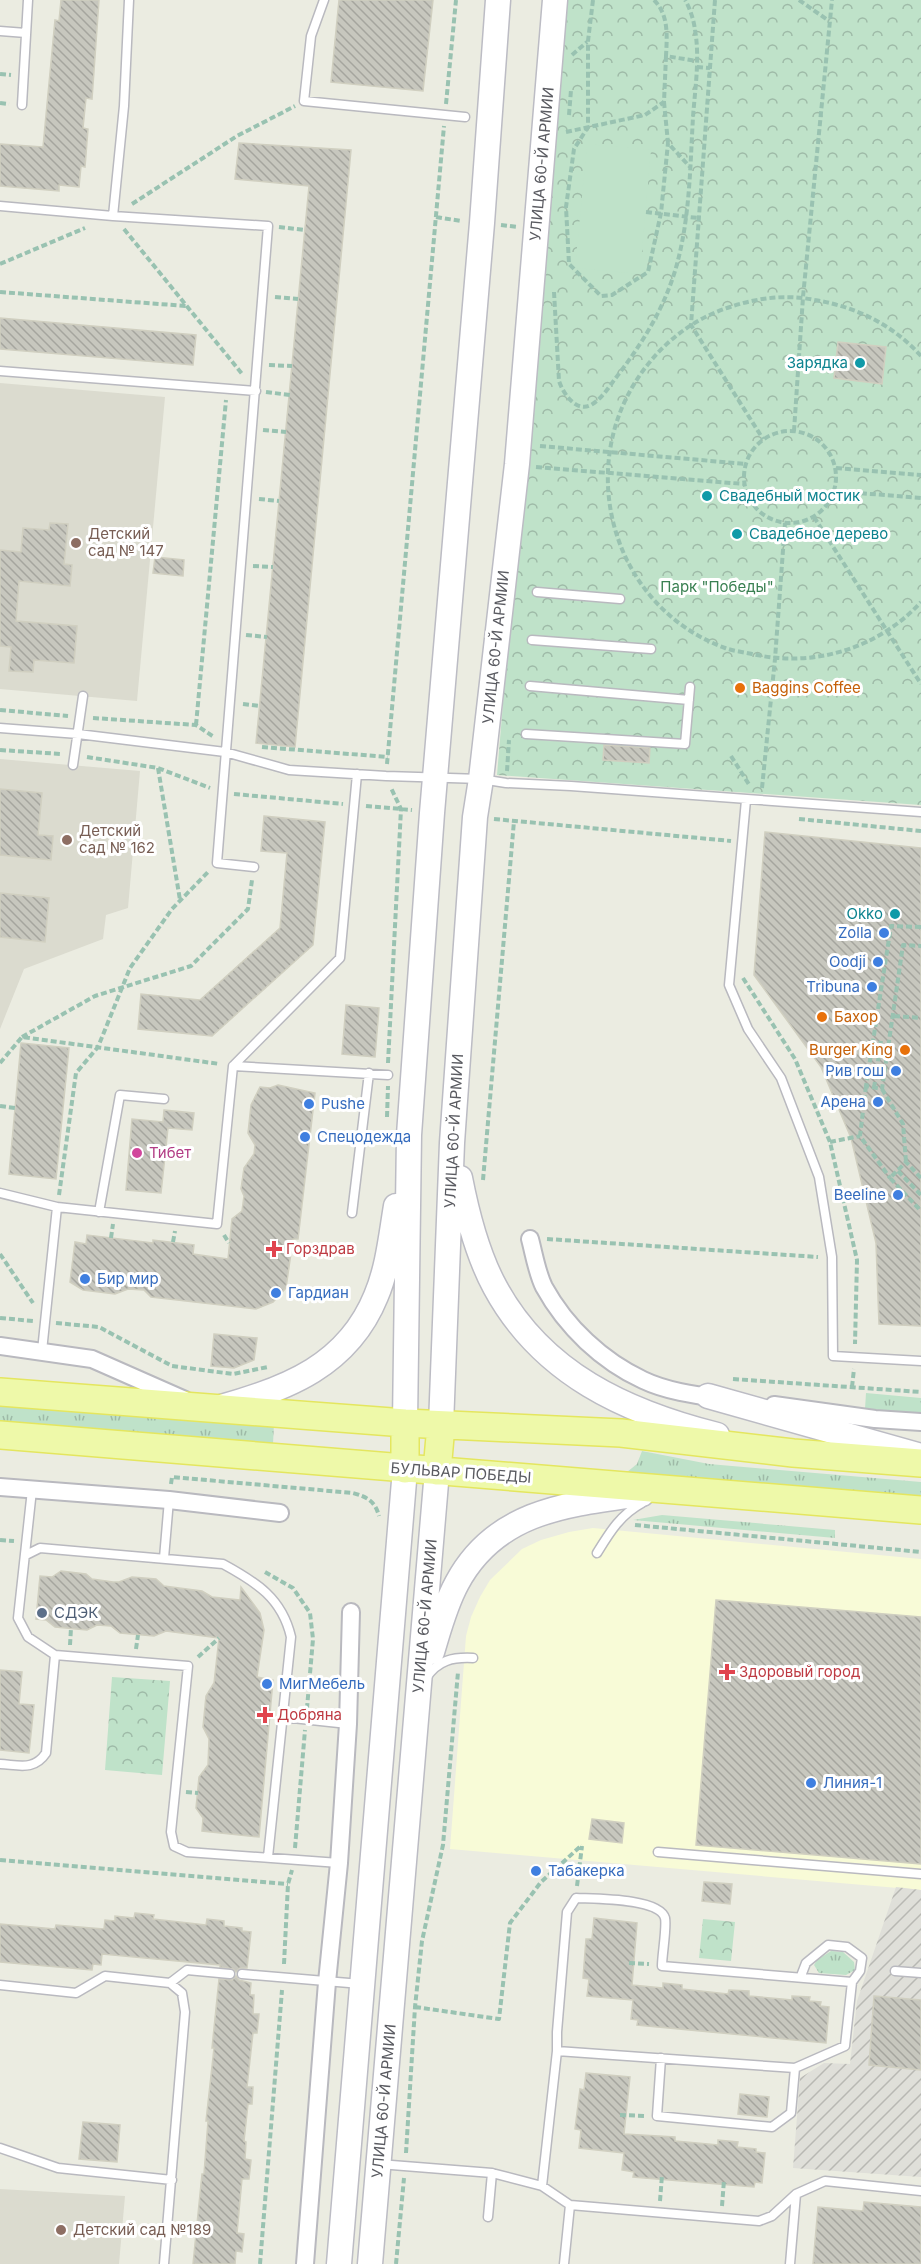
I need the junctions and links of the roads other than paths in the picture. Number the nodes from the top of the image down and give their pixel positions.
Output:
1 (28, 0) edge
2 (129, 0) edge
3 (324, 0) edge
4 (498, 0) edge
5 (555, 0) edge
6 (0, 31) edge
7 (26, 33) junction
8 (21, 105) dead end
9 (465, 117) dead end
10 (0, 206) edge
11 (113, 216) junction
12 (0, 371) edge
13 (256, 391) junction
14 (537, 592) dead end
15 (620, 599) dead end
16 (532, 640) dead end
17 (651, 649) dead end
18 (530, 686) dead end
19 (690, 687) dead end
20 (83, 696) dead end
21 (689, 700) junction
22 (0, 728) edge
23 (78, 734) junction
24 (526, 734) dead end
25 (225, 752) junction
26 (73, 765) dead end
27 (357, 774) junction
28 (435, 777) junction
29 (482, 779) junction
30 (746, 800) junction
31 (921, 812) edge
32 (254, 867) road end
33 (232, 1066) junction
34 (369, 1073) junction
35 (388, 1075) road end
36 (164, 1099) dead end
37 (409, 1136) junction
38 (452, 1143) junction
39 (0, 1193) edge
40 (57, 1207) junction
41 (99, 1212) junction
42 (352, 1213) dead end
43 (530, 1239) dead end
44 (0, 1346) edge
45 (42, 1351) junction
46 (921, 1361) edge
47 (0, 1392) edge
48 (708, 1396) junction
49 (206, 1408) junction
50 (921, 1422) edge
51 (405, 1423) junction
52 (441, 1425) junction
53 (0, 1435) edge
54 (793, 1453) junction
55 (921, 1456) edge
56 (921, 1463) edge
57 (405, 1469) junction
58 (437, 1471) junction
59 (0, 1487) edge
60 (679, 1489) junction
61 (32, 1490) junction
62 (169, 1500) junction
63 (921, 1510) edge
64 (279, 1513) dead end
65 (597, 1553) dead end
66 (26, 1556) junction
67 (164, 1558) junction
68 (351, 1612) dead end
69 (55, 1655) junction
70 (473, 1658) dead end
71 (420, 1688) junction
72 (283, 1717) junction
73 (348, 1724) junction
74 (0, 1764) edge
75 (658, 1852) dead end
76 (268, 1857) junction
77 (339, 1863) junction
78 (921, 1874) edge
79 (895, 1971) dead end
80 (921, 1973) edge
81 (230, 1974) dead end
82 (242, 1974) dead end
83 (801, 1976) junction
84 (327, 1982) junction
85 (852, 1982) junction
86 (170, 1983) junction
87 (363, 1984) junction
88 (0, 1985) edge
89 (394, 1986) junction
90 (557, 2050) junction
91 (661, 2058) junction
92 (795, 2068) junction
93 (0, 2148) edge
94 (378, 2164) junction
95 (492, 2173) junction
96 (172, 2180) junction
97 (542, 2186) junction
98 (921, 2191) edge
99 (796, 2193) junction
100 (570, 2205) junction
101 (488, 2217) dead end
102 (164, 2264) edge
103 (305, 2264) edge
104 (339, 2264) edge
105 (370, 2264) edge
106 (564, 2264) edge
107 (790, 2264) edge

1 - 7 lane
2 - 11 lane
3 - 9 lane
4 - 28 main road, УЛИЦА 60-Й АРМИИ
5 - 29 main road, УЛИЦА 60-Й АРМИИ
6 - 7 lane
7 - 8 lane
10 - 11 lane
11 - 13 lane
12 - 13 lane
13 - 25 lane
14 - 15 lane
16 - 17 lane
18 - 21 lane
19 - 21 lane
20 - 23 lane
21 - 24 lane
22 - 23 lane
23 - 25 lane
23 - 26 lane
25 - 27 lane
25 - 32 lane
27 - 28 lane
27 - 33 lane
28 - 29 lane
28 - 37 main road, УЛИЦА 60-Й АРМИИ
29 - 30 lane
29 - 38 main road, УЛИЦА 60-Й АРМИИ
30 - 31 lane
30 - 46 lane
33 - 34 lane
33 - 41 lane
34 - 35 lane
34 - 42 lane
36 - 41 lane
37 - 49 main road
37 - 51 main road, УЛИЦА 60-Й АРМИИ
38 - 52 main road, УЛИЦА 60-Й АРМИИ
38 - 54 main road
39 - 40 lane
40 - 41 lane
40 - 45 lane
43 - 48 street
44 - 45 street
45 - 49 street
47 - 49 main road
48 - 50 street
48 - 55 main road
49 - 51 main road
51 - 52 main road
51 - 57 main road, УЛИЦА 60-Й АРМИИ
52 - 54 main road
52 - 58 main road, УЛИЦА 60-Й АРМИИ
53 - 57 main road, БУЛЬВАР ПОБЕДЫ
54 - 56 main road
57 - 58 main road, БУЛЬВАР ПОБЕДЫ
57 - 87 main road, УЛИЦА 60-Й АРМИИ
58 - 60 main road, БУЛЬВАР ПОБЕДЫ
58 - 71 main road, УЛИЦА 60-Й АРМИИ
59 - 61 street
60 - 63 main road, БУЛЬВАР ПОБЕДЫ
60 - 65 lane
60 - 71 main road
61 - 62 street
61 - 66 lane
62 - 64 street
62 - 67 lane
66 - 67 lane
66 - 69 lane
67 - 72 lane
68 - 73 street
69 - 74 lane
69 - 76 lane
70 - 71 lane
71 - 89 main road, УЛИЦА 60-Й АРМИИ
72 - 73 lane
72 - 76 lane
73 - 77 street
75 - 78 lane
76 - 77 lane
77 - 84 street
79 - 80 lane
81 - 86 lane
82 - 84 lane
83 - 85 lane
83 - 85 lane
83 - 90 lane
84 - 87 lane
84 - 103 street
85 - 92 lane
86 - 88 lane
86 - 96 lane
87 - 89 main road
87 - 104 main road, УЛИЦА 60-Й АРМИИ
89 - 94 main road, УЛИЦА 60-Й АРМИИ
90 - 91 lane
90 - 97 lane
91 - 92 lane
91 - 92 lane
93 - 96 lane
94 - 95 lane
94 - 105 main road, УЛИЦА 60-Й АРМИИ
95 - 97 lane
95 - 101 lane
96 - 102 lane
97 - 100 lane
98 - 99 lane
99 - 100 lane
99 - 107 lane
100 - 106 lane

